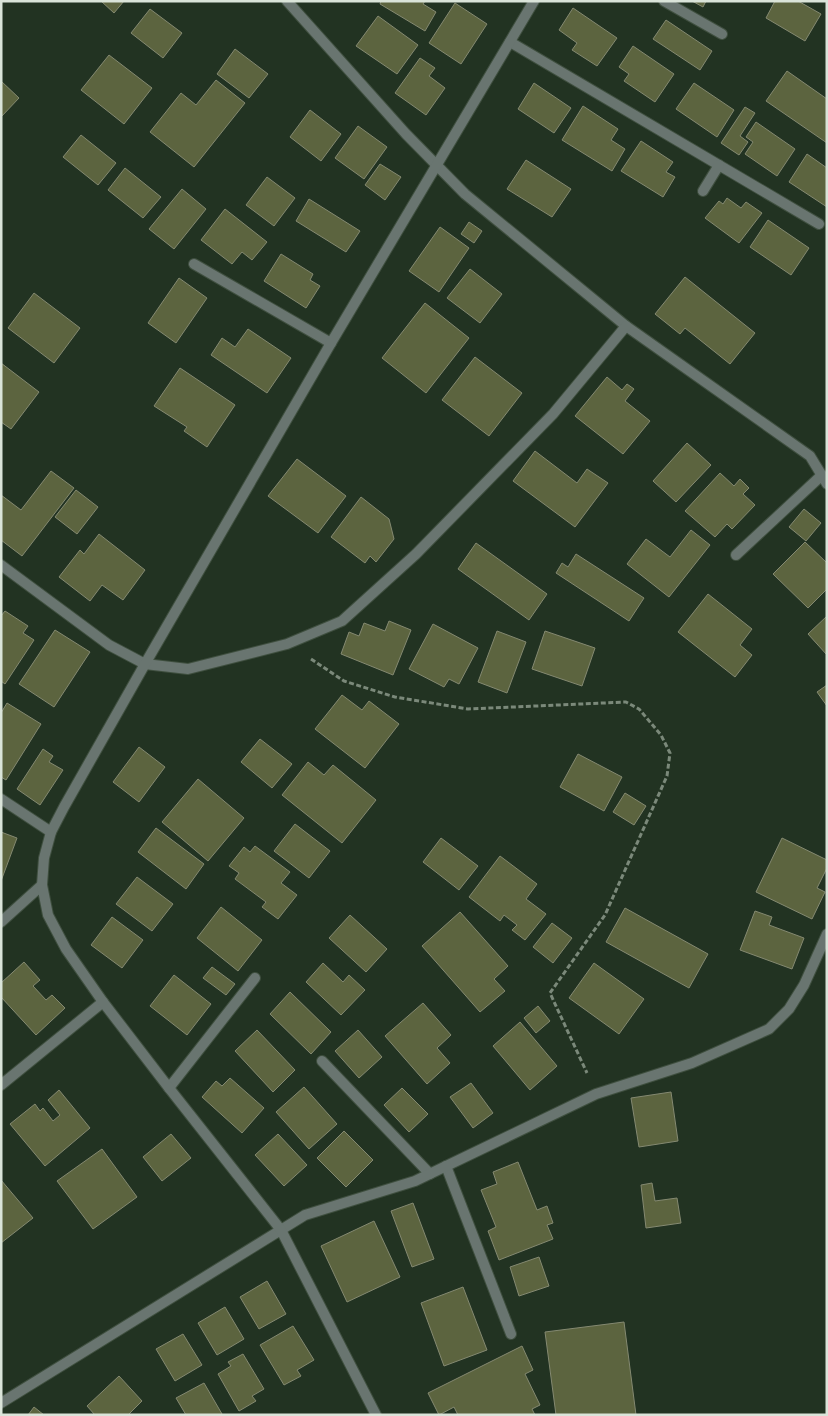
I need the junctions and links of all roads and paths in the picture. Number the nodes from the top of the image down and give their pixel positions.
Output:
1 (287, 1) edge
2 (534, 1) edge
3 (664, 1) edge
4 (722, 34) dead end
5 (510, 42) junction
6 (438, 165) junction
7 (719, 165) junction
8 (703, 191) dead end
9 (819, 224) dead end
10 (194, 264) dead end
11 (626, 326) junction
12 (332, 343) junction
13 (824, 480) edge
14 (736, 555) dead end
15 (1, 565) edge
16 (286, 644) junction
17 (145, 664) junction
18 (1, 799) edge
19 (51, 832) junction
20 (42, 885) junction
21 (1, 922) edge
22 (827, 934) edge
23 (255, 978) dead end
24 (103, 1002) junction
25 (322, 1061) dead end
26 (1, 1086) edge
27 (168, 1088) junction
28 (596, 1094) junction
29 (446, 1166) junction
30 (430, 1174) junction
31 (281, 1230) junction
32 (511, 1334) dead end
33 (1, 1403) edge
34 (376, 1415) edge

1 - 6 street
2 - 5 street
3 - 4 street
5 - 6 street
5 - 7 street
6 - 11 street
6 - 12 street
7 - 8 street
7 - 9 street
10 - 12 street
11 - 13 street
11 - 16 street
12 - 17 street
13 - 14 street
15 - 17 street
16 - 17 street
16 - 28 path
17 - 19 street
18 - 19 street
19 - 20 street
20 - 21 street
20 - 24 street
22 - 28 street
23 - 27 street
24 - 26 street
24 - 27 street
25 - 30 street
27 - 31 street
28 - 29 street
29 - 30 street
29 - 32 street
30 - 31 street
31 - 33 street
31 - 34 street

